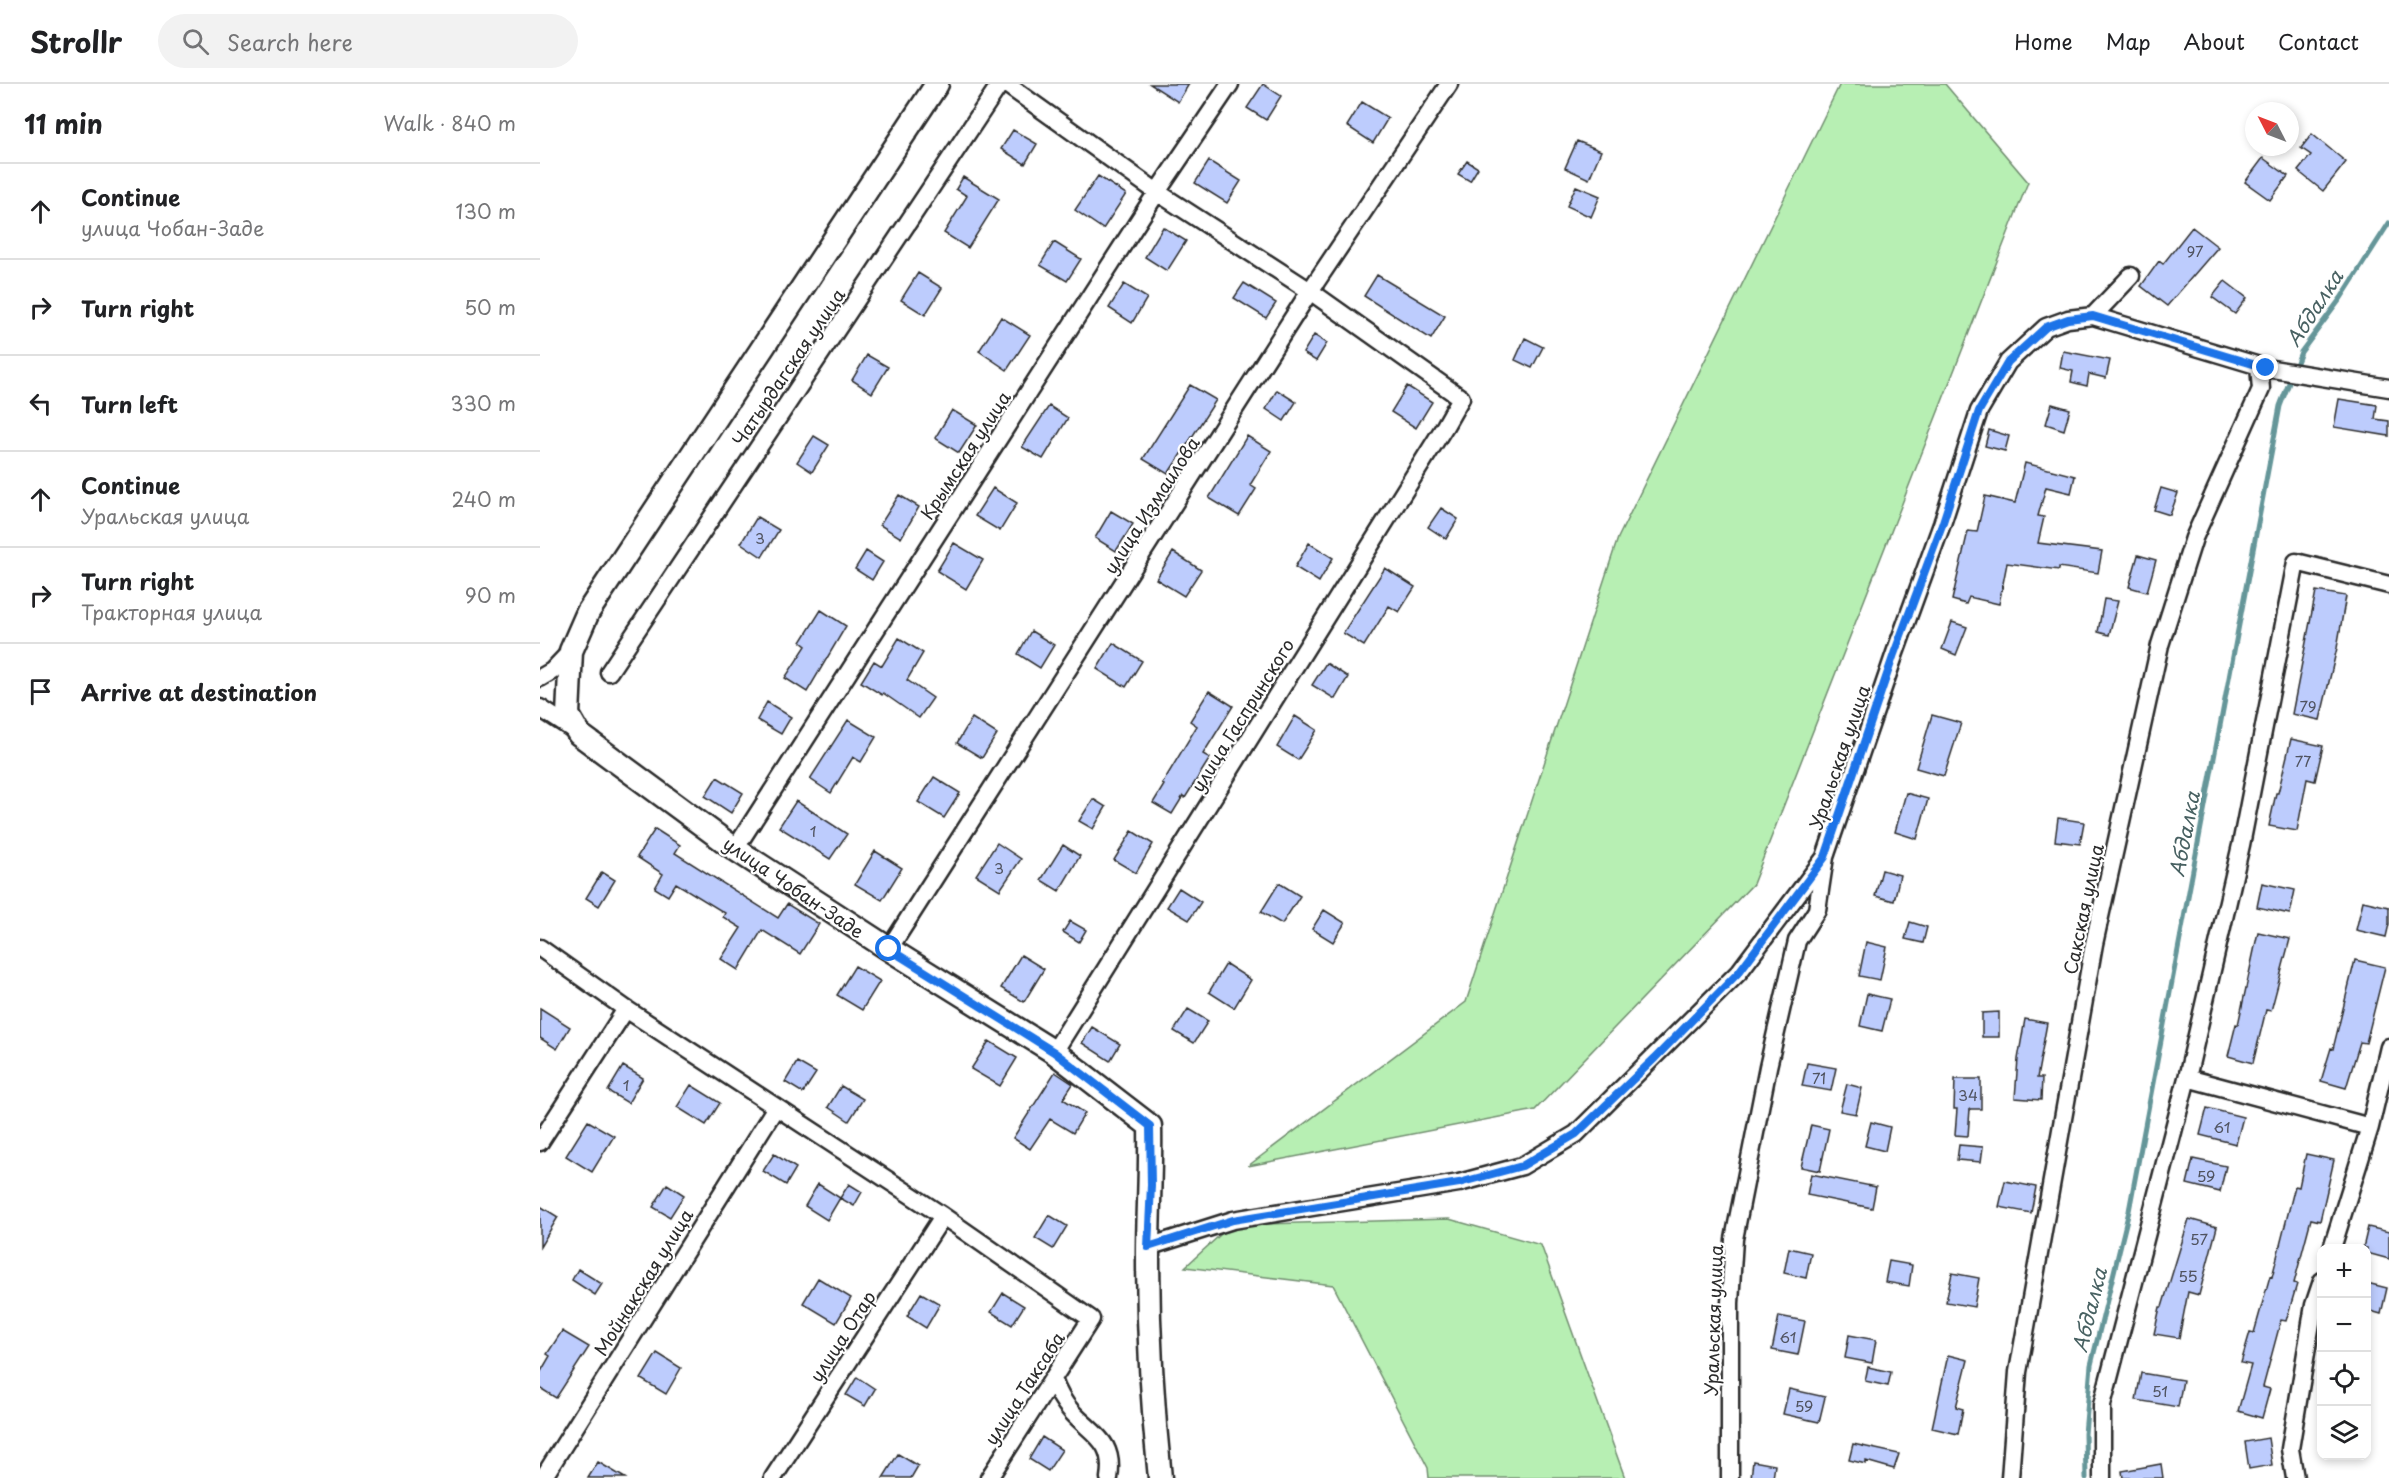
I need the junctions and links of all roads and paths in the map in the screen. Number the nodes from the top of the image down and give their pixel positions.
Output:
1 (938, 84) edge
2 (1000, 84) edge
3 (1006, 84) edge
4 (1230, 84) edge
5 (1449, 84) edge
6 (1157, 192) junction
7 (2131, 276) dead end
8 (1311, 291) junction
9 (2093, 316) junction
10 (2263, 367) junction
11 (2389, 388) edge
12 (2389, 585) edge
13 (571, 651) junction
14 (609, 672) dead end
15 (540, 678) edge
16 (540, 708) edge
17 (573, 724) junction
18 (735, 849) junction
19 (1825, 857) junction
20 (540, 948) edge
21 (889, 949) junction
22 (626, 1009) junction
23 (2389, 1047) edge
24 (1054, 1052) junction
25 (2187, 1078) junction
26 (776, 1107) junction
27 (2370, 1127) junction
28 (540, 1142) edge
29 (943, 1216) junction
30 (2333, 1244) edge
31 (1148, 1247) junction
32 (2317, 1296) edge
33 (1053, 1379) junction
34 (543, 1478) edge
35 (773, 1478) edge
36 (989, 1478) edge
37 (1109, 1478) edge
38 (1160, 1478) edge
39 (1730, 1478) edge
40 (2010, 1478) edge
41 (2102, 1478) edge
42 (2295, 1478) edge

1 - 13 main road
2 - 14 street, Чатырдагская улица
3 - 6 street
4 - 6 street, Крымская улица
5 - 8 street, улица Измаилова
6 - 8 street
6 - 18 street, Крымская улица
7 - 9 street
8 - 21 street, улица Измаилова
8 - 24 street, улица Гаспринского
9 - 10 street
9 - 19 street, Уральская улица
10 - 11 street
10 - 40 street, Сакская улица
12 - 25 street
13 - 15 street
13 - 17 main road
16 - 17 street
17 - 18 main road, улица Чобан-Заде
18 - 21 main road, улица Чобан-Заде
19 - 31 street
19 - 39 street, Уральская улица
20 - 22 street
21 - 24 main road, улица Чобан-Заде
22 - 26 street
22 - 28 street
23 - 27 street
24 - 31 main road, улица Чобан-Заде
25 - 27 street
25 - 41 street
26 - 29 street
26 - 34 street, Мойнакская улица
27 - 30 street
29 - 33 street, улица Таксаба
29 - 35 street, улица Отар
31 - 38 main road
32 - 42 street
33 - 36 street, улица Таксаба
33 - 37 street

